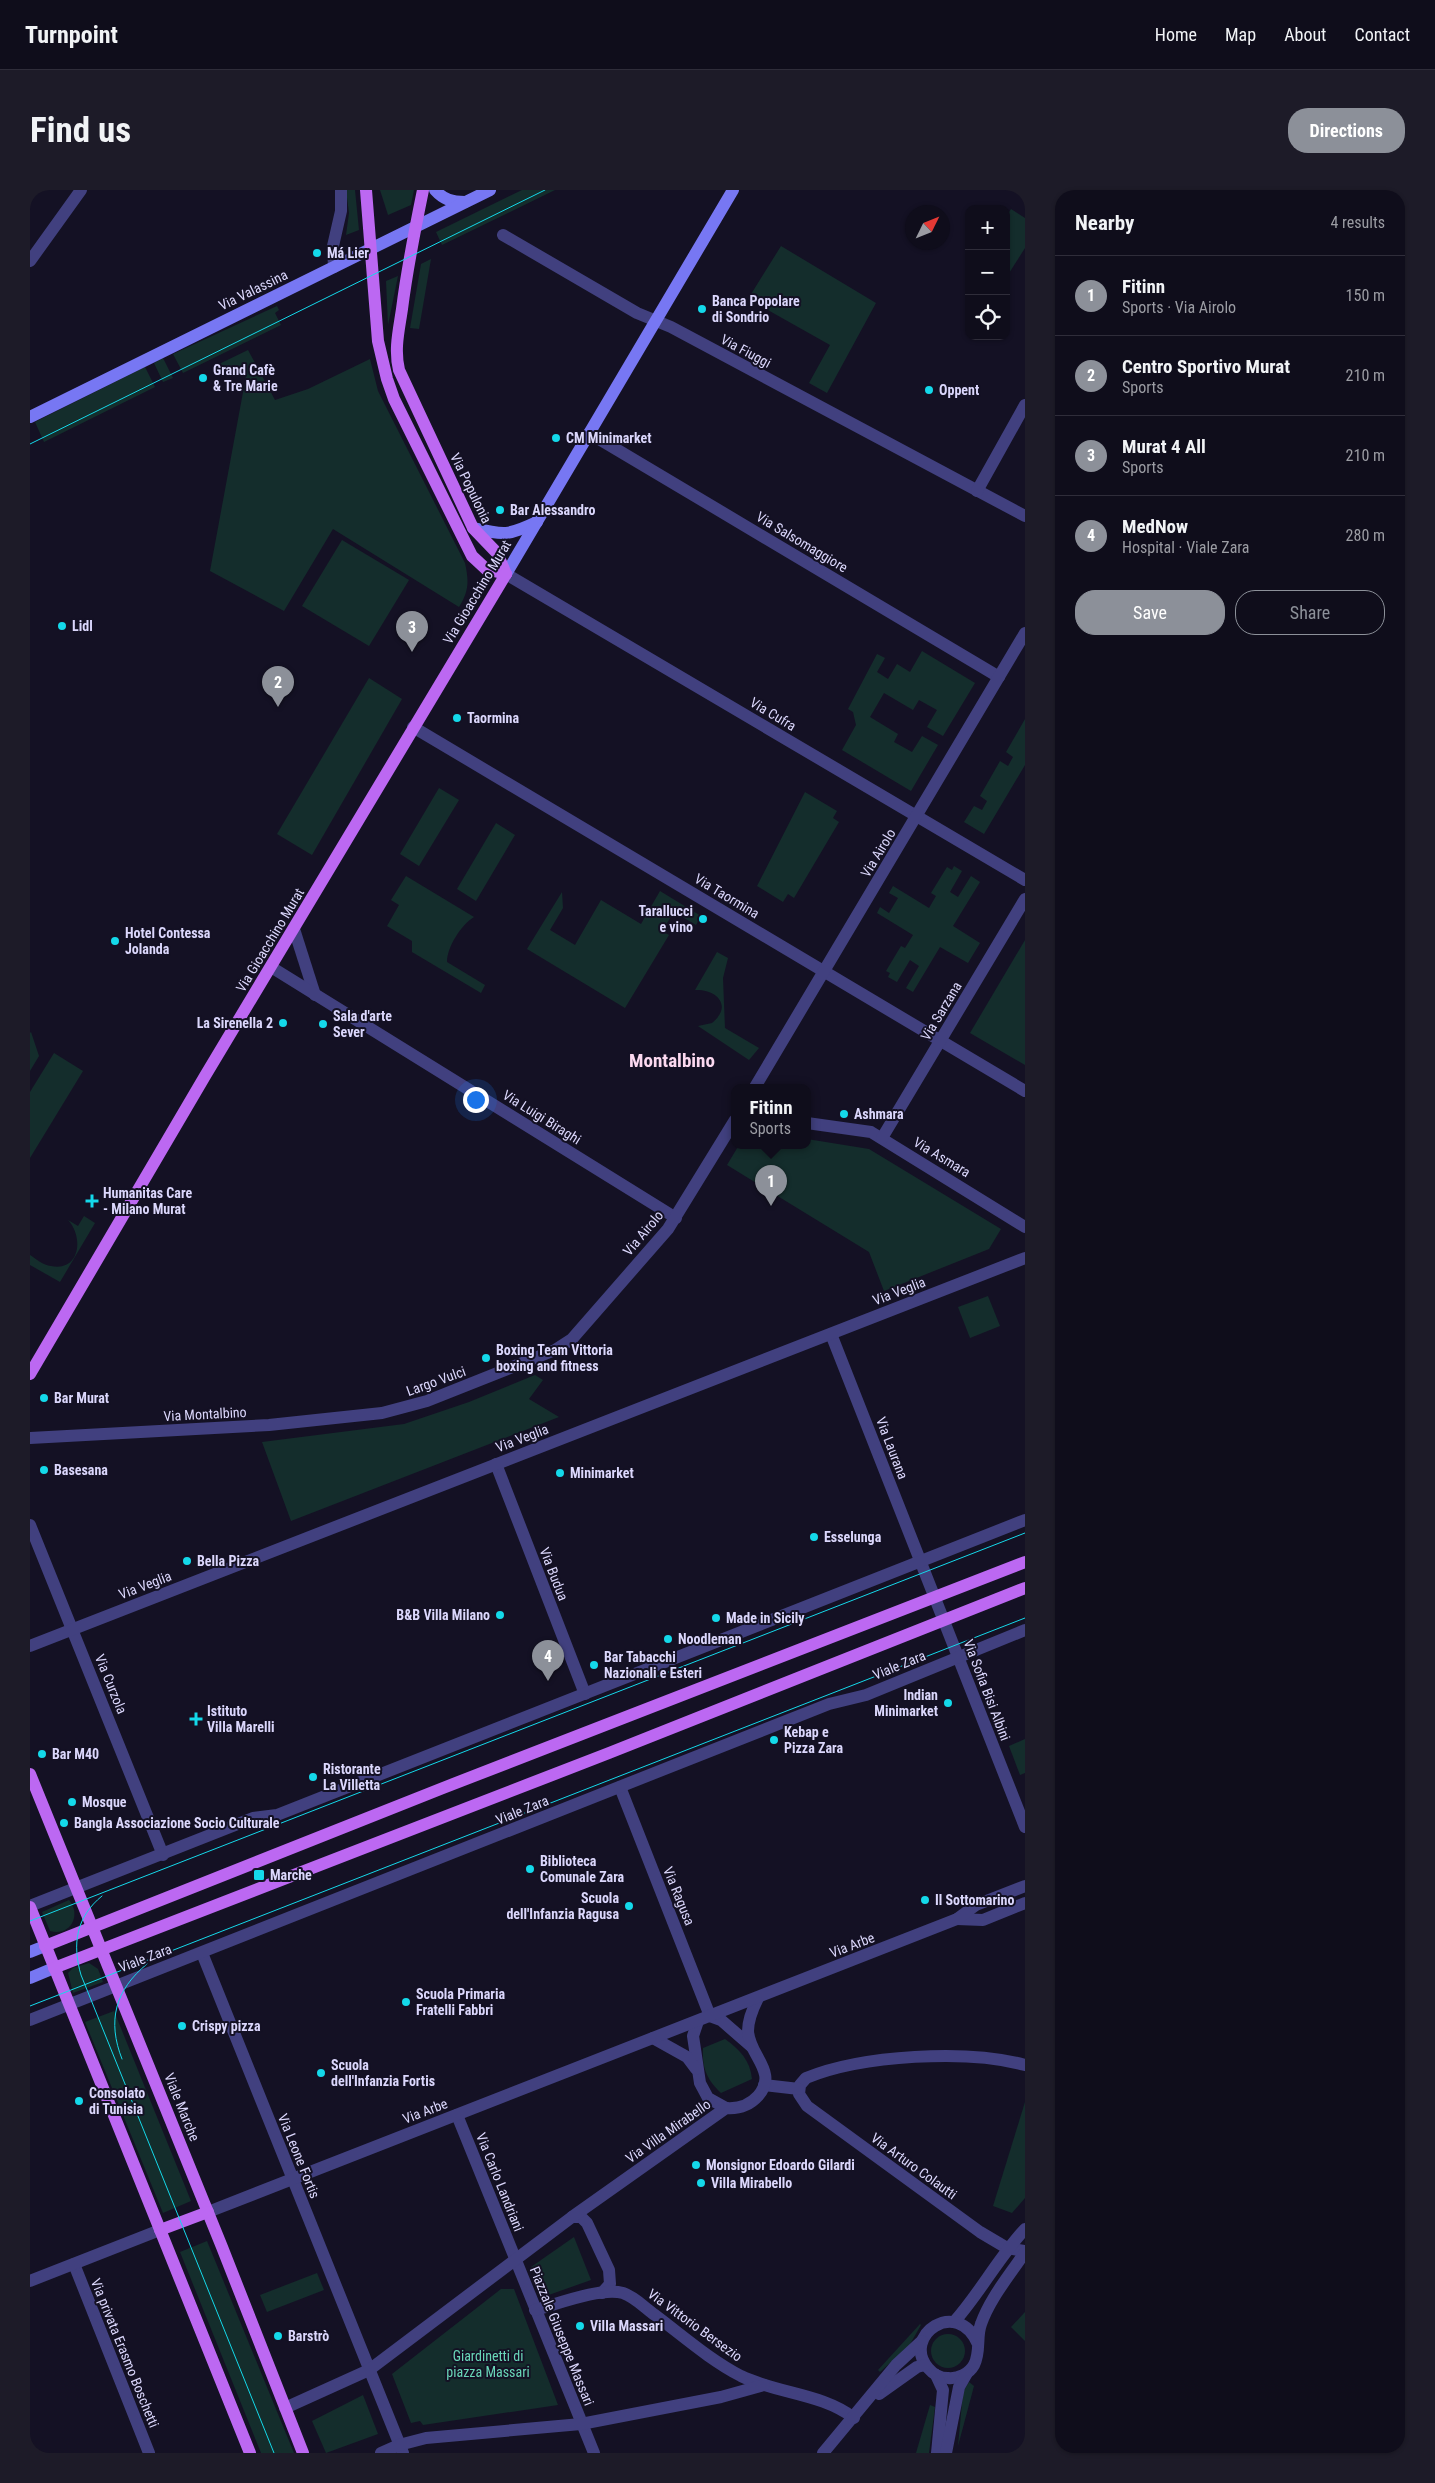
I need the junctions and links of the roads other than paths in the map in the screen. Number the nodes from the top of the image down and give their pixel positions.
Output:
1 (81, 190) edge
2 (341, 190) edge
3 (366, 190) edge
4 (423, 190) edge
5 (435, 190) edge
6 (490, 190) edge
7 (734, 190) edge
8 (467, 202) junction
9 (416, 227) junction
10 (503, 235) dead end
11 (372, 248) junction
12 (30, 261) edge
13 (334, 267) junction
14 (656, 321) junction
15 (1025, 405) edge
16 (30, 417) edge
17 (589, 433) junction
18 (977, 491) junction
19 (1025, 516) edge
20 (537, 522) junction
21 (473, 528) junction
22 (506, 574) junction
23 (1025, 632) edge
24 (999, 677) junction
25 (413, 726) junction
26 (917, 816) junction
27 (1025, 880) edge
28 (1025, 899) edge
29 (294, 929) junction
30 (271, 968) junction
31 (825, 972) junction
32 (315, 995) junction
33 (941, 1042) junction
34 (757, 1084) edge
35 (1025, 1091) edge
36 (811, 1124) edge
37 (731, 1127) edge
38 (882, 1138) junction
39 (676, 1218) junction
40 (1025, 1227) edge
41 (1025, 1258) edge
42 (831, 1334) junction
43 (555, 1350) joint
44 (30, 1374) edge
45 (382, 1413) joint
46 (30, 1438) edge
47 (496, 1464) junction
48 (1025, 1520) edge
49 (30, 1525) edge
50 (1025, 1562) edge
51 (923, 1567) junction
52 (1025, 1588) edge
53 (935, 1598) junction
54 (944, 1620) junction
55 (72, 1630) junction
56 (1025, 1630) edge
57 (30, 1646) edge
58 (958, 1657) junction
59 (585, 1694) junction
60 (30, 1774) edge
61 (620, 1787) junction
62 (1025, 1827) edge
63 (163, 1855) junction
64 (1025, 1886) edge
65 (77, 1888) junction
66 (1025, 1903) edge
67 (30, 1907) edge
68 (957, 1919) junction
69 (92, 1927) junction
70 (45, 1946) junction
71 (102, 1950) junction
72 (30, 1952) edge
73 (202, 1953) junction
74 (54, 1968) junction
75 (30, 1978) edge
76 (116, 1985) junction
77 (758, 1998) junction
78 (69, 2004) junction
79 (704, 2018) junction
80 (30, 2020) edge
81 (653, 2038) junction
82 (752, 2047) junction
83 (1025, 2065) edge
84 (697, 2070) junction
85 (764, 2085) junction
86 (799, 2089) junction
87 (726, 2108) junction
88 (457, 2114) junction
89 (292, 2179) junction
90 (208, 2212) junction
91 (572, 2217) junction
92 (1025, 2229) edge
93 (160, 2230) junction
94 (1007, 2248) junction
95 (1025, 2252) edge
96 (515, 2260) junction
97 (74, 2264) junction
98 (30, 2281) edge
99 (602, 2293) junction
100 (535, 2310) junction
101 (954, 2322) junction
102 (922, 2341) junction
103 (978, 2344) junction
104 (925, 2365) junction
105 (370, 2370) junction
106 (967, 2373) junction
107 (936, 2375) junction
108 (764, 2385) junction
109 (866, 2402) junction
110 (285, 2408) junction
111 (854, 2418) junction
112 (582, 2424) junction
113 (401, 2449) edge
114 (149, 2453) edge
115 (250, 2453) edge
116 (303, 2453) edge
117 (381, 2453) edge
118 (594, 2453) edge
119 (823, 2453) edge
120 (937, 2453) edge
121 (946, 2453) edge

1 - 12 street
2 - 13 street
3 - 11 main road
4 - 9 main road, Via Populonia
5 - 8 main road
6 - 8 main road, Via Valassina
7 - 14 main road, Via Gioacchino Murat
8 - 9 main road, Via Valassina
9 - 11 main road, Via Valassina
9 - 21 main road, Via Populonia
10 - 14 street, Via Fiuggi
11 - 13 main road, Via Valassina
11 - 22 main road
13 - 16 main road, Via Valassina
14 - 17 main road, Via Gioacchino Murat
14 - 18 street, Via Fiuggi
15 - 18 street
17 - 20 main road, Via Gioacchino Murat
17 - 24 street, Via Salsomaggiore
18 - 19 street, Via Fiuggi
20 - 21 main road, Via Gioacchino Murat
20 - 22 main road, Via Gioacchino Murat
21 - 22 main road, Via Populonia
22 - 25 main road, Via Gioacchino Murat
22 - 26 street, Via Cufra
23 - 24 street, Via Airolo
24 - 26 street, Via Airolo
25 - 29 main road, Via Gioacchino Murat
25 - 31 street, Via Taormina
26 - 27 street, Via Cufra
26 - 31 street, Via Airolo
28 - 33 street, Via Sarzana
29 - 30 main road, Via Gioacchino Murat
29 - 32 street
30 - 32 street, Via Luigi Biraghi
30 - 44 main road, Via Gioacchino Murat
31 - 33 street, Via Taormina
31 - 34 street, Via Airolo
32 - 39 street, Via Luigi Biraghi
33 - 35 street, Via Taormina
33 - 38 street, Via Sarzana
36 - 38 street, Via Asmara
37 - 39 street, Via Airolo
38 - 40 street, Via Asmara
39 - 43 street, Via Airolo
41 - 42 street, Via Veglia
42 - 47 street, Via Veglia
42 - 51 street, Via Laurana
43 - 45 street, Largo Vulci
45 - 46 street, Via Montalbino
47 - 55 street, Via Veglia
47 - 59 street, Via Budua
48 - 51 street
49 - 55 street, Via Curzola
50 - 53 main road
51 - 53 street
51 - 59 street
52 - 54 main road, Viale Zara
53 - 54 street, Via Sofia Bisi Albini
53 - 69 main road
54 - 58 street, Via Sofia Bisi Albini
54 - 71 main road, Viale Zara
55 - 57 street, Via Veglia
55 - 63 street, Via Curzola
56 - 58 street, Viale Zara
58 - 61 street, Viale Zara
58 - 62 street, Via Sofia Bisi Albini
59 - 63 street
60 - 65 main road, Viale Marche
61 - 73 street, Viale Zara
61 - 79 street, Via Ragusa
63 - 65 street
64 - 68 street, Via Arbe
65 - 67 street
65 - 69 main road, Viale Marche
66 - 68 street, Via Arbe
67 - 70 main road
68 - 77 street, Via Arbe
69 - 70 main road
69 - 71 main road, Viale Marche
70 - 72 main road
70 - 74 main road
71 - 74 main road, Viale Zara
71 - 76 main road, Viale Marche
73 - 76 street, Viale Zara
73 - 89 street, Via Leone Fortis
74 - 75 main road, Viale Zara
74 - 78 main road
76 - 78 street, Viale Zara
76 - 90 main road, Viale Marche
77 - 79 street, Via Arbe
77 - 82 street
78 - 80 street, Viale Zara
78 - 93 main road
79 - 81 street, Via Arbe
79 - 82 street
79 - 84 street
81 - 84 street
81 - 88 street, Via Arbe
82 - 85 street
83 - 86 street
84 - 87 street
85 - 86 street
85 - 87 street, Via Villa Mirabello
86 - 94 street, Via Arturo Colautti
87 - 91 street, Via Villa Mirabello
88 - 89 street, Via Arbe
88 - 96 street, Via Carlo Landriani
89 - 90 street, Via Arbe
89 - 105 street, Via Leone Fortis
90 - 93 main road
90 - 110 main road, Viale Marche
91 - 96 street, Via Villa Mirabello
91 - 99 street
92 - 94 street
93 - 97 street
93 - 115 main road
94 - 95 street, Via Arturo Colautti
94 - 101 street
95 - 103 street
96 - 100 street, Piazzale Giuseppe Massari
96 - 105 street, Piazzale Giuseppe Massari
97 - 98 street
97 - 114 street, Via privata Erasmo Boschetti
99 - 100 street, Via Vittorio Bersezio
99 - 108 street, Via Vittorio Bersezio
100 - 112 street, Piazzale Giuseppe Massari
101 - 102 street
101 - 103 street
102 - 104 street
102 - 109 street
103 - 106 street
104 - 107 street
104 - 109 street
105 - 110 street, Piazzale Giuseppe Massari
105 - 113 street
106 - 107 street
106 - 121 street
107 - 120 street
108 - 111 street, Via Vittorio Bersezio
108 - 112 street
109 - 111 street
110 - 116 main road, Viale Marche
111 - 119 street
112 - 113 street, Piazzale Giuseppe Massari
112 - 118 street
113 - 117 street, Piazzale Giuseppe Massari

